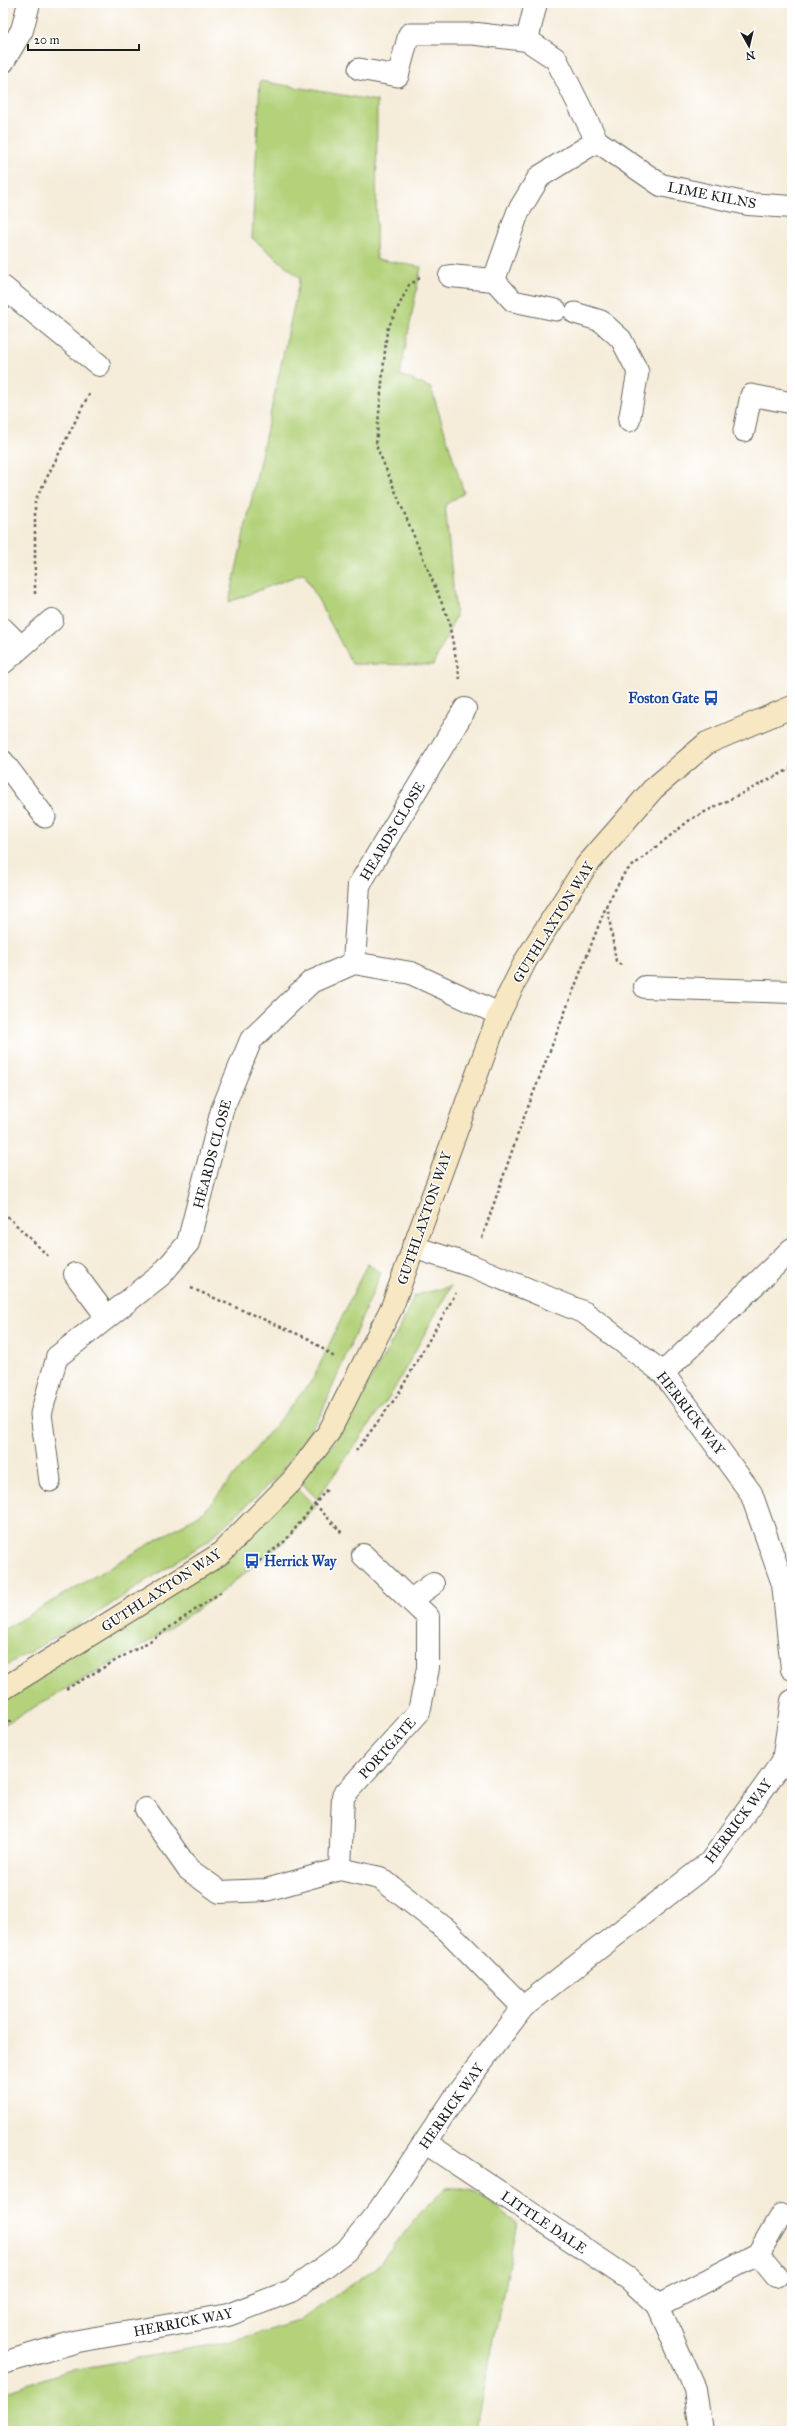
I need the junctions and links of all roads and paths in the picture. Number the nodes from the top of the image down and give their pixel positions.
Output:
1 (29, 3) edge
2 (536, 3) edge
3 (477, 34) joint
4 (527, 40) junction
5 (3, 62) edge
6 (359, 69) dead end
7 (597, 140) junction
8 (792, 207) edge
9 (450, 276) joint
10 (494, 280) junction
11 (3, 287) edge
12 (99, 365) joint
13 (792, 403) edge
14 (629, 421) dead end
15 (744, 431) dead end
16 (52, 620) joint
17 (3, 629) edge
18 (20, 646) junction
19 (3, 662) edge
20 (792, 707) edge
21 (465, 709) joint
22 (3, 761) edge
23 (45, 817) dead end
24 (607, 904) dead end
25 (354, 963) junction
26 (645, 987) joint
27 (792, 992) edge
28 (499, 1014) junction
29 (3, 1212) edge
30 (413, 1247) junction
31 (792, 1249) edge
32 (75, 1274) joint
33 (161, 1276) junction
34 (107, 1317) junction
35 (57, 1357) joint
36 (663, 1373) junction
37 (358, 1375) junction
38 (293, 1480) junction
39 (50, 1481) dead end
40 (363, 1555) joint
41 (433, 1584) dead end
42 (411, 1600) junction
43 (792, 1669) edge
44 (3, 1689) edge
45 (792, 1701) edge
46 (146, 1809) dead end
47 (340, 1869) junction
48 (524, 2007) junction
49 (426, 2143) junction
50 (780, 2215) dead end
51 (758, 2254) junction
52 (776, 2276) dead end
53 (658, 2306) junction
54 (3, 2363) edge
55 (701, 2431) edge

1 - 5 street
2 - 4 street
3 - 4 street, LIME KILNS
3 - 6 lane
4 - 7 street, LIME KILNS
7 - 8 street, LIME KILNS
7 - 10 street
9 - 10 street
9 - 21 path
10 - 14 lane
11 - 12 street
12 - 16 path
13 - 15 lane
16 - 18 street
17 - 18 street
18 - 19 street
20 - 28 street, GUTHLAXTON WAY
21 - 25 street, HEARDS CLOSE
22 - 23 lane
24 - 26 path
25 - 28 street
25 - 33 street, HEARDS CLOSE
26 - 27 street
28 - 30 street, GUTHLAXTON WAY
29 - 32 path
30 - 36 street, HERRICK WAY
30 - 37 street, GUTHLAXTON WAY
31 - 36 street
32 - 34 street
33 - 34 street, HEARDS CLOSE
33 - 37 path
34 - 35 street, HEARDS CLOSE
35 - 39 lane
36 - 43 street, HERRICK WAY
37 - 38 street, GUTHLAXTON WAY
38 - 40 path
38 - 44 street, GUTHLAXTON WAY
40 - 42 street, PORTGATE
41 - 42 street
42 - 47 street, PORTGATE
45 - 48 street, HERRICK WAY
46 - 47 street
47 - 48 street
48 - 49 street, HERRICK WAY
49 - 53 street, LITTLE DALE
49 - 54 street, HERRICK WAY
50 - 51 street
51 - 52 street
51 - 53 street
53 - 55 street, LITTLE DALE

